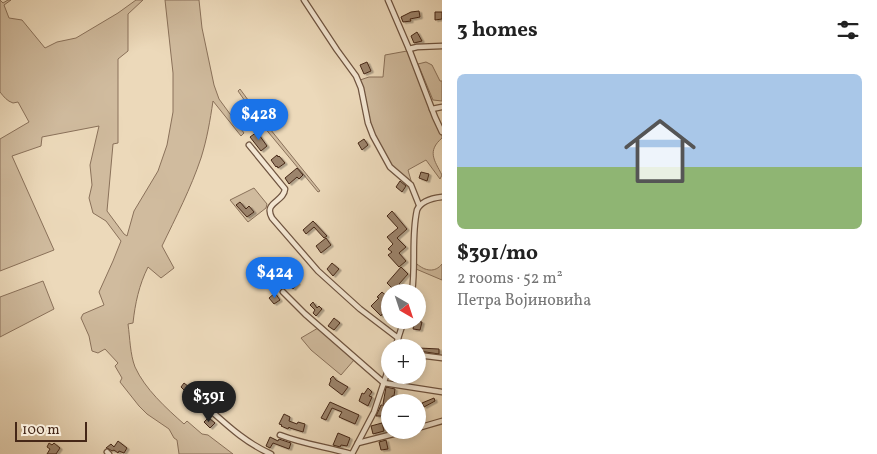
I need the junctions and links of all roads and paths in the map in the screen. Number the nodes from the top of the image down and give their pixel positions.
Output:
1 (304, 0) edge
2 (388, 0) edge
3 (442, 46) edge
4 (409, 49) junction
5 (442, 107) edge
6 (432, 109) junction
7 (442, 132) edge
8 (250, 145) dead end
9 (442, 197) edge
10 (419, 205) junction
11 (413, 284) edge
12 (283, 292) dead end
13 (401, 329) edge
14 (398, 338) joint
15 (426, 356) edge
16 (442, 358) edge
17 (381, 380) edge
18 (384, 384) edge
19 (390, 384) edge
20 (442, 392) edge
21 (200, 401) dead end
22 (442, 422) edge
23 (426, 426) edge
24 (280, 436) dead end
25 (381, 437) edge
26 (358, 443) junction
27 (271, 454) edge
28 (351, 454) edge

1 - 10 street
2 - 4 street
3 - 4 street
4 - 6 street
5 - 6 street
6 - 7 street
8 - 14 street
9 - 10 street
10 - 11 street
12 - 17 street
13 - 14 street
15 - 16 street
18 - 26 street
19 - 20 street
21 - 27 street
22 - 23 street
24 - 28 street
25 - 26 street
26 - 28 street

